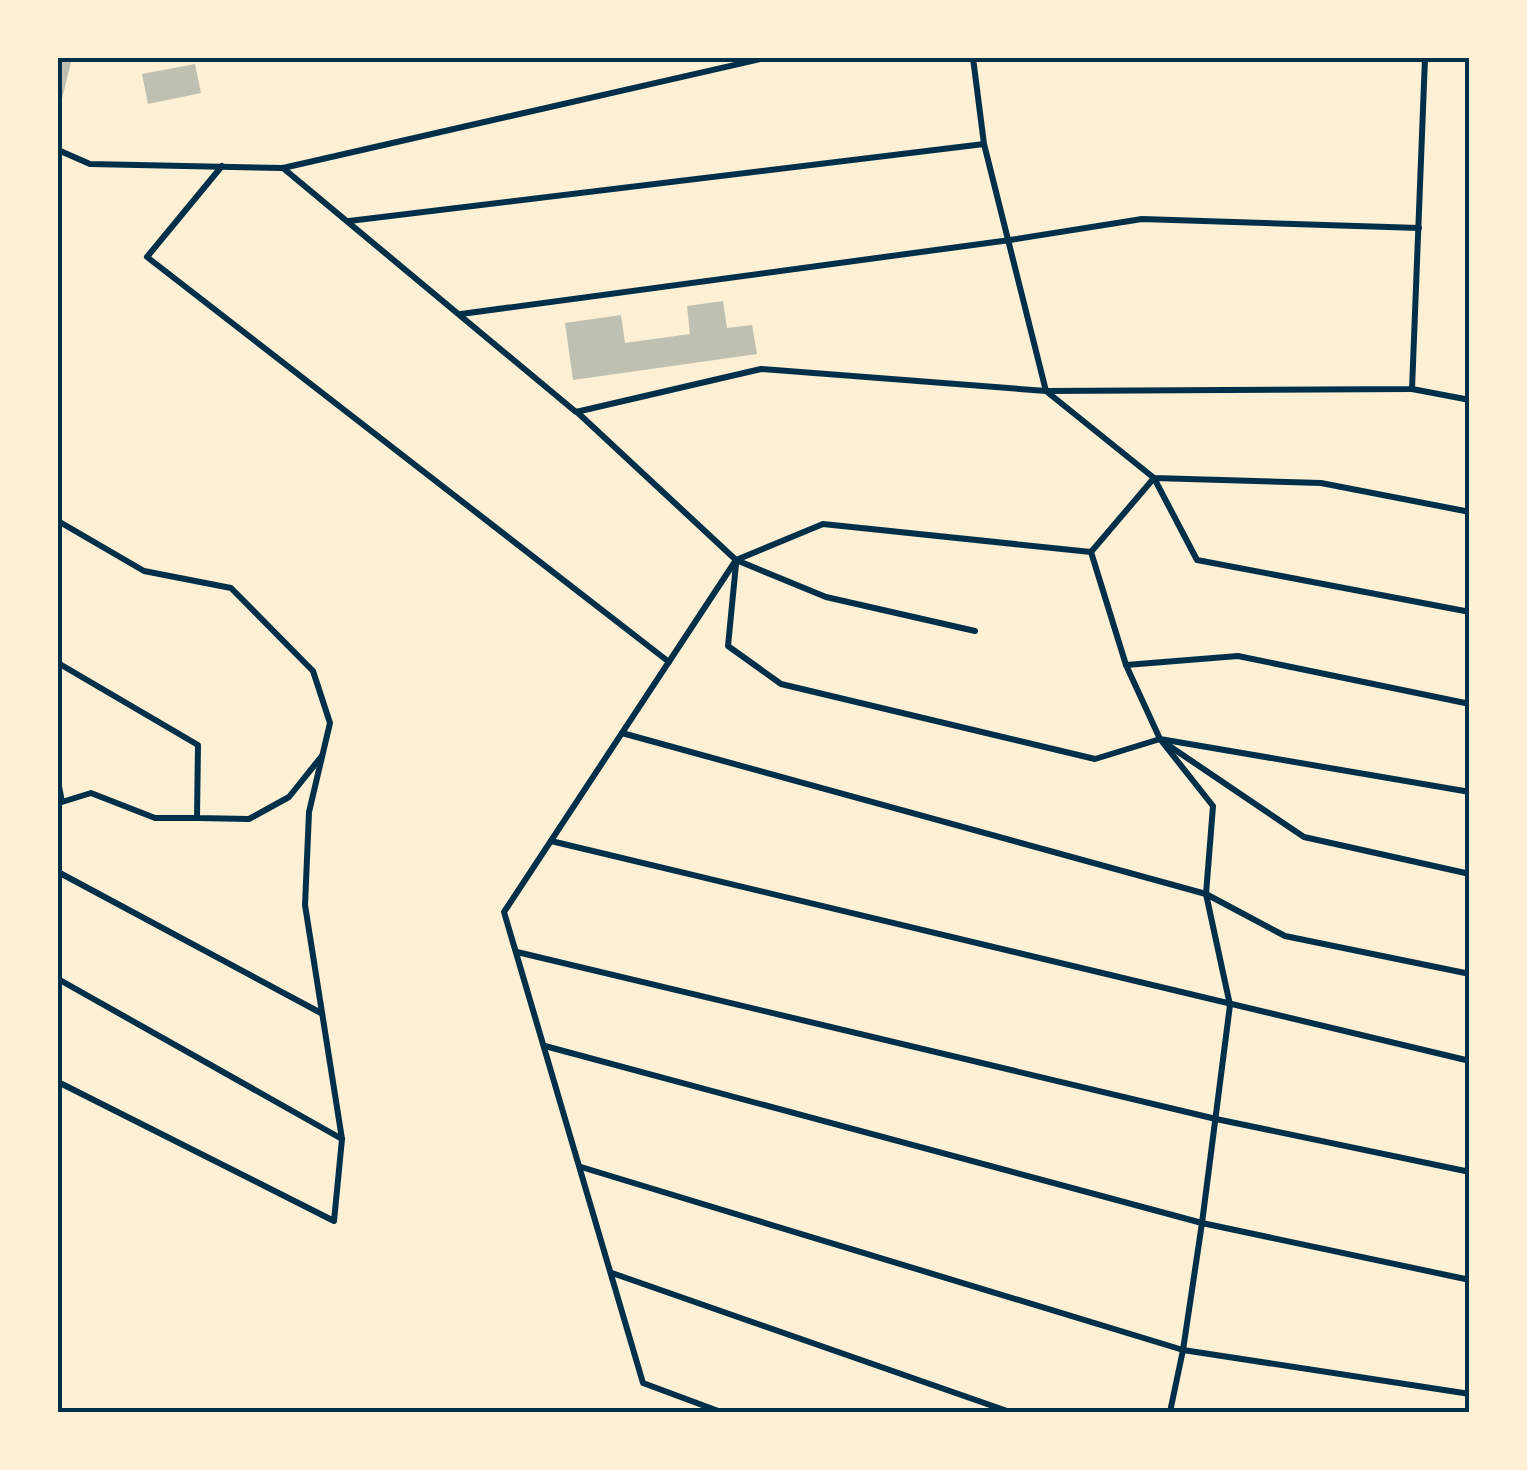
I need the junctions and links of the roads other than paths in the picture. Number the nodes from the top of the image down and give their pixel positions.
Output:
1 (765, 58) edge
2 (974, 58) edge
3 (1425, 58) edge
4 (984, 144) junction
5 (58, 150) edge
6 (222, 166) junction
7 (283, 168) junction
8 (348, 221) junction
9 (1419, 228) junction
10 (1010, 240) junction
11 (460, 314) junction
12 (1412, 389) junction
13 (1046, 391) junction
14 (1470, 400) edge
15 (576, 412) junction
16 (1154, 478) junction
17 (1470, 512) edge
18 (58, 520) edge
19 (1091, 552) junction
20 (736, 560) junction
21 (1470, 612) edge
22 (975, 631) dead end
23 (669, 662) junction
24 (58, 663) edge
25 (1126, 665) junction
26 (1470, 704) edge
27 (622, 733) junction
28 (1160, 739) junction
29 (322, 755) junction
30 (58, 782) edge
31 (1470, 792) edge
32 (60, 804) edge
33 (197, 818) junction
34 (551, 841) junction
35 (58, 872) edge
36 (1470, 874) edge
37 (1206, 894) junction
38 (516, 952) junction
39 (1470, 974) edge
40 (58, 979) edge
41 (1230, 1004) junction
42 (322, 1014) junction
43 (544, 1046) junction
44 (1470, 1062) edge
45 (58, 1082) edge
46 (1216, 1119) junction
47 (342, 1139) junction
48 (580, 1167) junction
49 (1470, 1172) edge
50 (1202, 1223) junction
51 (610, 1273) junction
52 (1470, 1280) edge
53 (1184, 1350) junction
54 (1470, 1394) edge
55 (721, 1412) edge
56 (1010, 1412) edge
57 (1170, 1412) edge

1 - 7 lane
2 - 4 lane
3 - 9 lane
4 - 8 lane
4 - 10 lane
5 - 6 lane
6 - 7 lane
6 - 23 lane
7 - 8 lane
8 - 11 lane
9 - 10 lane
9 - 12 lane
10 - 11 lane
10 - 13 lane
11 - 15 lane
12 - 13 lane
12 - 14 lane
13 - 15 lane
13 - 16 lane
15 - 20 lane
16 - 17 lane
16 - 19 lane
16 - 21 lane
18 - 29 lane
19 - 20 lane
19 - 25 lane
20 - 22 lane
20 - 23 lane
20 - 28 lane
23 - 27 lane
24 - 33 lane
25 - 26 lane
25 - 28 lane
27 - 34 lane
27 - 37 lane
28 - 31 lane
28 - 36 lane
28 - 37 lane
29 - 33 lane
29 - 42 lane
30 - 32 lane
32 - 33 lane
34 - 38 lane
34 - 41 lane
35 - 42 lane
37 - 39 lane
37 - 41 lane
38 - 43 lane
38 - 46 lane
40 - 47 lane
41 - 44 lane
41 - 46 lane
42 - 47 lane
43 - 48 lane
43 - 50 lane
45 - 47 lane
46 - 49 lane
46 - 50 lane
48 - 51 lane
48 - 53 lane
50 - 52 lane
50 - 53 lane
51 - 55 lane
51 - 56 lane
53 - 54 lane
53 - 57 lane

